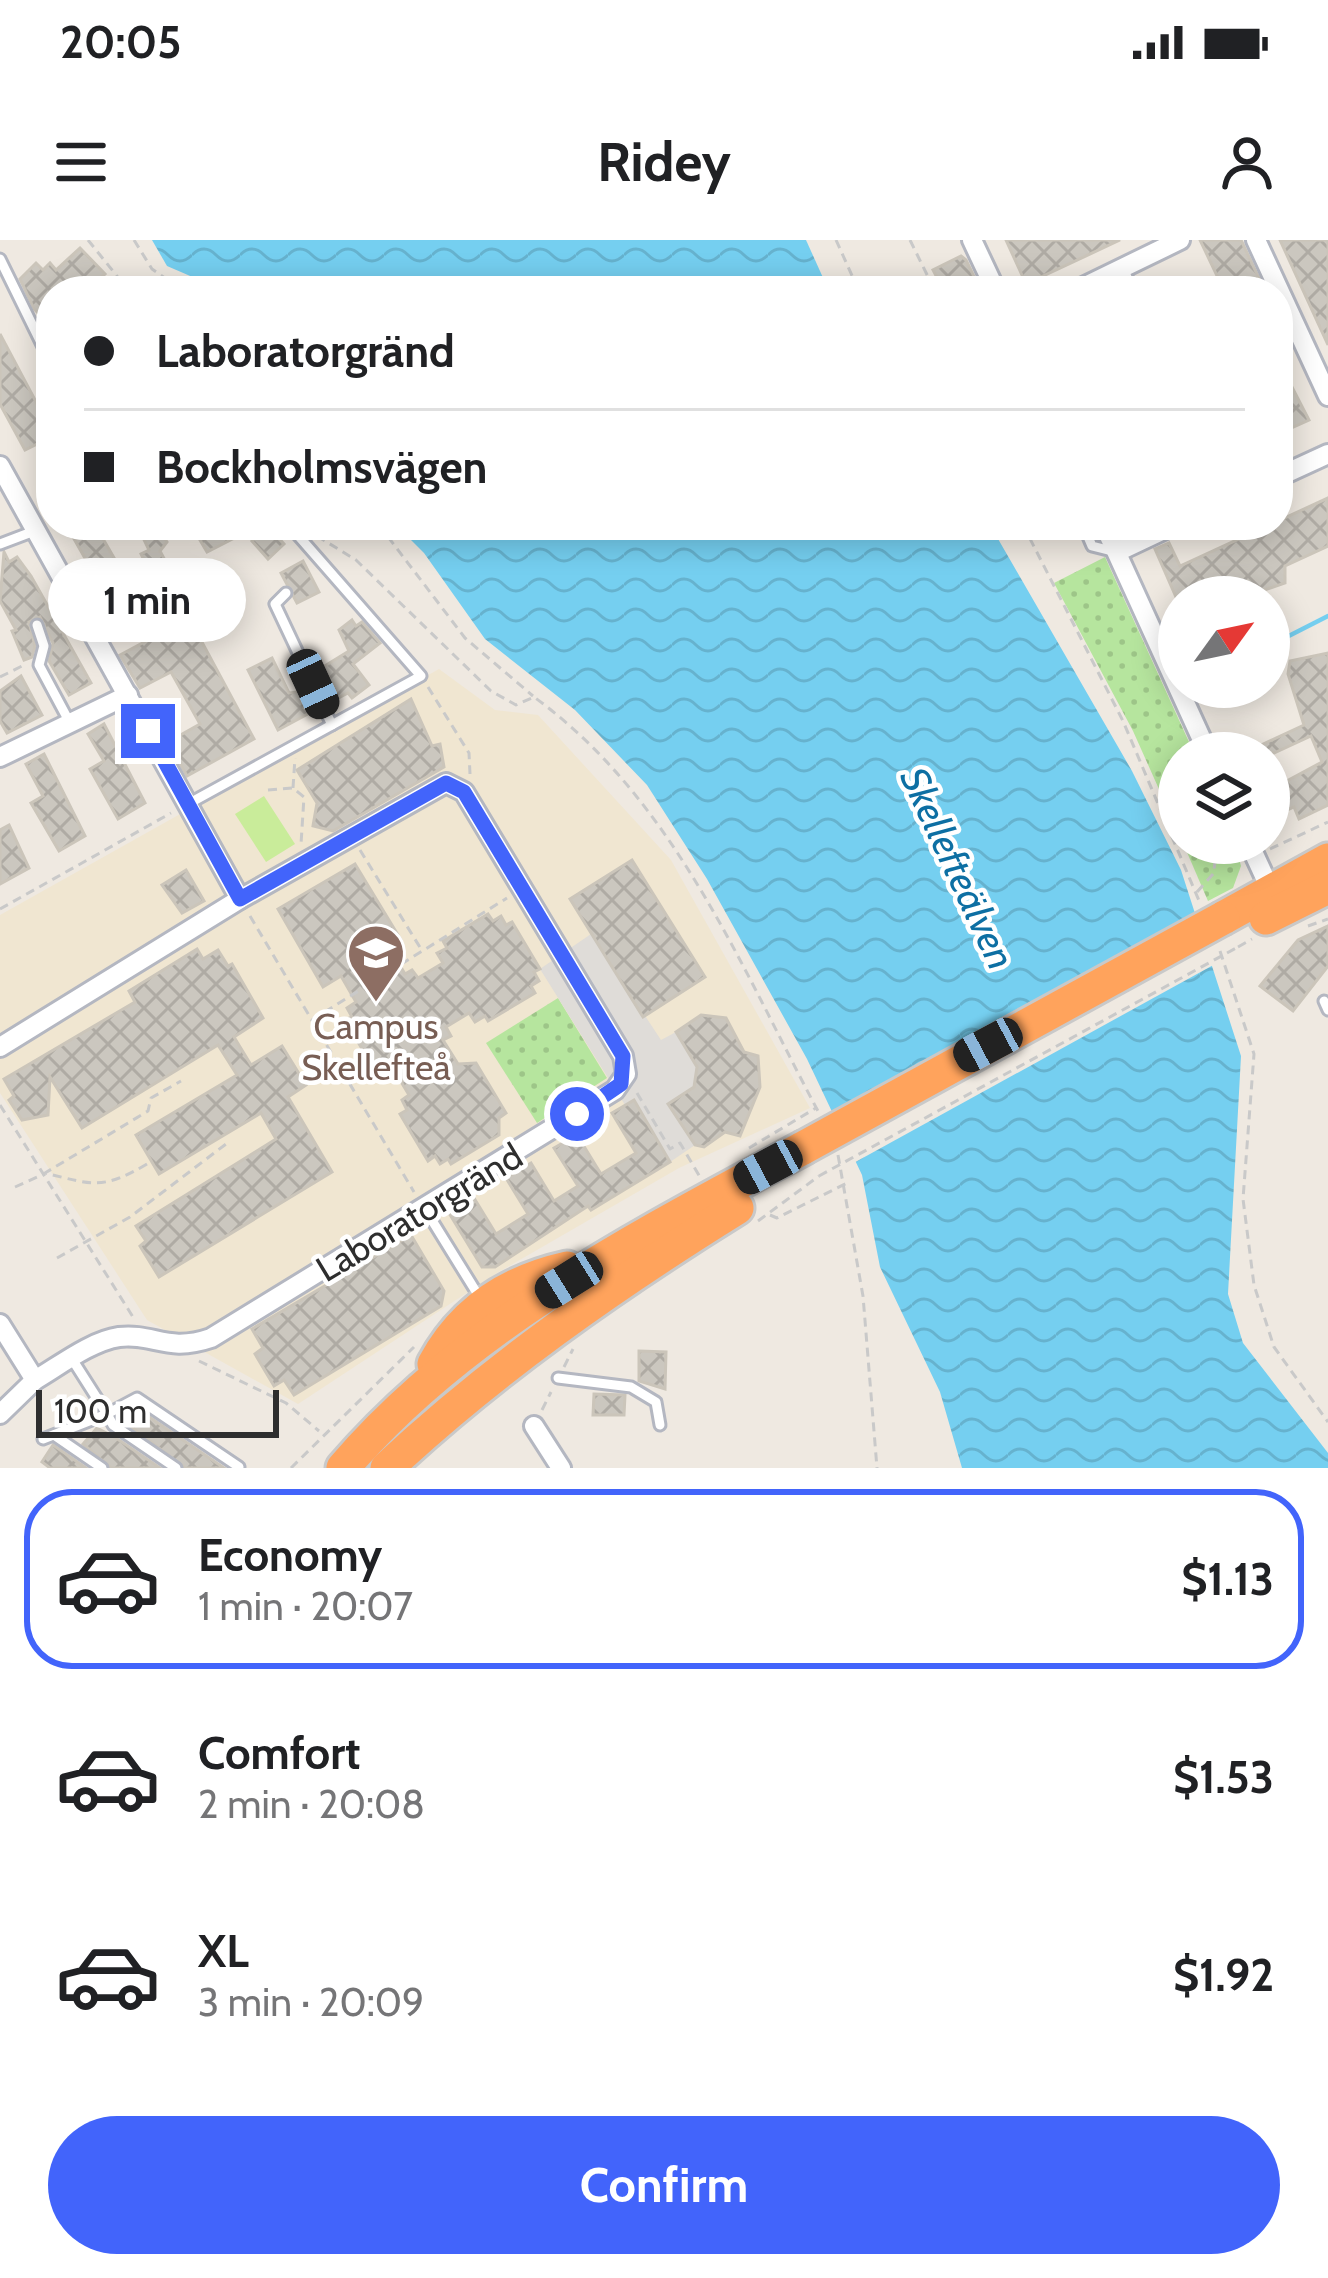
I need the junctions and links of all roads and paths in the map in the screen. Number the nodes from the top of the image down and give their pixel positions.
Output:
1 (88, 240) edge
2 (134, 240) edge
3 (836, 240) edge
4 (910, 240) edge
5 (972, 240) edge
6 (1180, 240) edge
7 (1256, 240) edge
8 (0, 260) edge
9 (1123, 268) junction
10 (117, 276) edge
11 (162, 276) edge
12 (852, 276) edge
13 (928, 276) edge
14 (989, 276) edge
15 (1106, 276) edge
16 (1126, 276) edge
17 (1273, 276) edge
18 (1293, 320) edge
19 (36, 333) edge
20 (1328, 396) edge
21 (1328, 454) edge
22 (0, 466) edge
23 (1293, 470) edge
24 (36, 528) edge
25 (36, 530) edge
26 (43, 540) edge
27 (304, 540) edge
28 (325, 540) edge
29 (390, 540) edge
30 (1031, 540) edge
31 (1089, 540) edge
32 (1111, 540) edge
33 (1142, 540) edge
34 (0, 544) edge
35 (1117, 552) junction
36 (286, 593) dead end
37 (37, 625) dead end
38 (41, 656) junction
39 (421, 676) junction
40 (0, 677) edge
41 (128, 695) junction
42 (534, 697) junction
43 (70, 723) junction
44 (332, 724) junction
45 (1198, 732) edge
46 (296, 744) junction
47 (0, 757) edge
48 (293, 788) junction
49 (268, 790) dead end
50 (464, 792) junction
51 (188, 804) junction
52 (353, 836) junction
53 (1328, 860) edge
54 (1215, 864) edge
55 (1259, 864) edge
56 (295, 868) junction
57 (1328, 887) edge
58 (520, 890) junction
59 (1271, 891) junction
60 (1196, 893) junction
61 (240, 899) junction
62 (0, 909) edge
63 (1222, 929) junction
64 (422, 950) junction
65 (310, 1021) junction
66 (0, 1047) edge
67 (626, 1074) junction
68 (181, 1081) dead end
69 (0, 1105) edge
70 (817, 1108) junction
71 (226, 1144) dead end
72 (818, 1151) junction
73 (744, 1153) dead end
74 (147, 1164) dead end
75 (45, 1173) junction
76 (700, 1178) dead end
77 (847, 1183) junction
78 (15, 1187) dead end
79 (424, 1209) junction
80 (768, 1214) junction
81 (752, 1225) dead end
82 (88, 1239) junction
83 (57, 1258) dead end
84 (598, 1262) junction
85 (482, 1303) junction
86 (0, 1324) edge
87 (139, 1340) junction
88 (577, 1343) dead end
89 (187, 1346) junction
90 (72, 1359) junction
91 (557, 1378) junction
92 (35, 1380) junction
93 (422, 1390) junction
94 (0, 1414) edge
95 (107, 1414) junction
96 (1328, 1422) edge
97 (660, 1425) dead end
98 (534, 1426) joint
99 (321, 1433) dead end
100 (239, 1467) edge
101 (102, 1468) edge
102 (176, 1468) edge
103 (343, 1468) edge
104 (387, 1468) edge
105 (561, 1468) edge
106 (877, 1468) edge

1 - 10 path
2 - 11 path
3 - 12 path
4 - 13 path
5 - 14 street
6 - 9 street
7 - 17 street
8 - 19 lane
9 - 15 street
9 - 16 lane
18 - 20 street
21 - 23 street
22 - 24 street
25 - 34 lane
26 - 41 street
27 - 39 lane
28 - 42 path
29 - 42 path
30 - 60 path
31 - 35 lane
32 - 35 street
33 - 35 street
35 - 45 street
36 - 44 lane
37 - 38 lane
38 - 40 path
38 - 43 lane
39 - 44 lane
39 - 50 path
41 - 43 street
41 - 51 street
42 - 70 path
43 - 47 street
44 - 46 lane
46 - 48 path
46 - 51 lane
48 - 49 path
48 - 56 path
50 - 52 street
50 - 58 street
51 - 61 street
51 - 62 path
52 - 56 street
52 - 64 path
53 - 59 highway
54 - 60 path
55 - 59 street
56 - 61 street
57 - 63 highway
58 - 64 path
58 - 67 street
59 - 63 highway
60 - 63 path
61 - 65 path
61 - 66 street
63 - 72 highway
63 - 72 path, bridge
63 - 96 path
64 - 65 path
65 - 79 path
67 - 76 path
67 - 79 street, Laboratorgränd
68 - 75 path
69 - 75 path
70 - 72 path
70 - 73 path
71 - 82 path
72 - 77 path
72 - 80 path
72 - 84 highway
72 - 104 highway
74 - 75 path
75 - 78 path
75 - 82 path
77 - 80 path
77 - 106 path
79 - 85 lane
79 - 89 street, Laboratorgränd
80 - 81 path
82 - 83 path
82 - 87 path
84 - 85 highway
84 - 93 highway
85 - 93 highway
86 - 92 street
87 - 89 street
87 - 90 street
88 - 91 path
89 - 99 path
90 - 92 street
90 - 95 lane
91 - 97 lane
91 - 98 path
92 - 94 street
93 - 103 highway
95 - 100 lane
95 - 101 lane
95 - 102 lane
98 - 105 street

